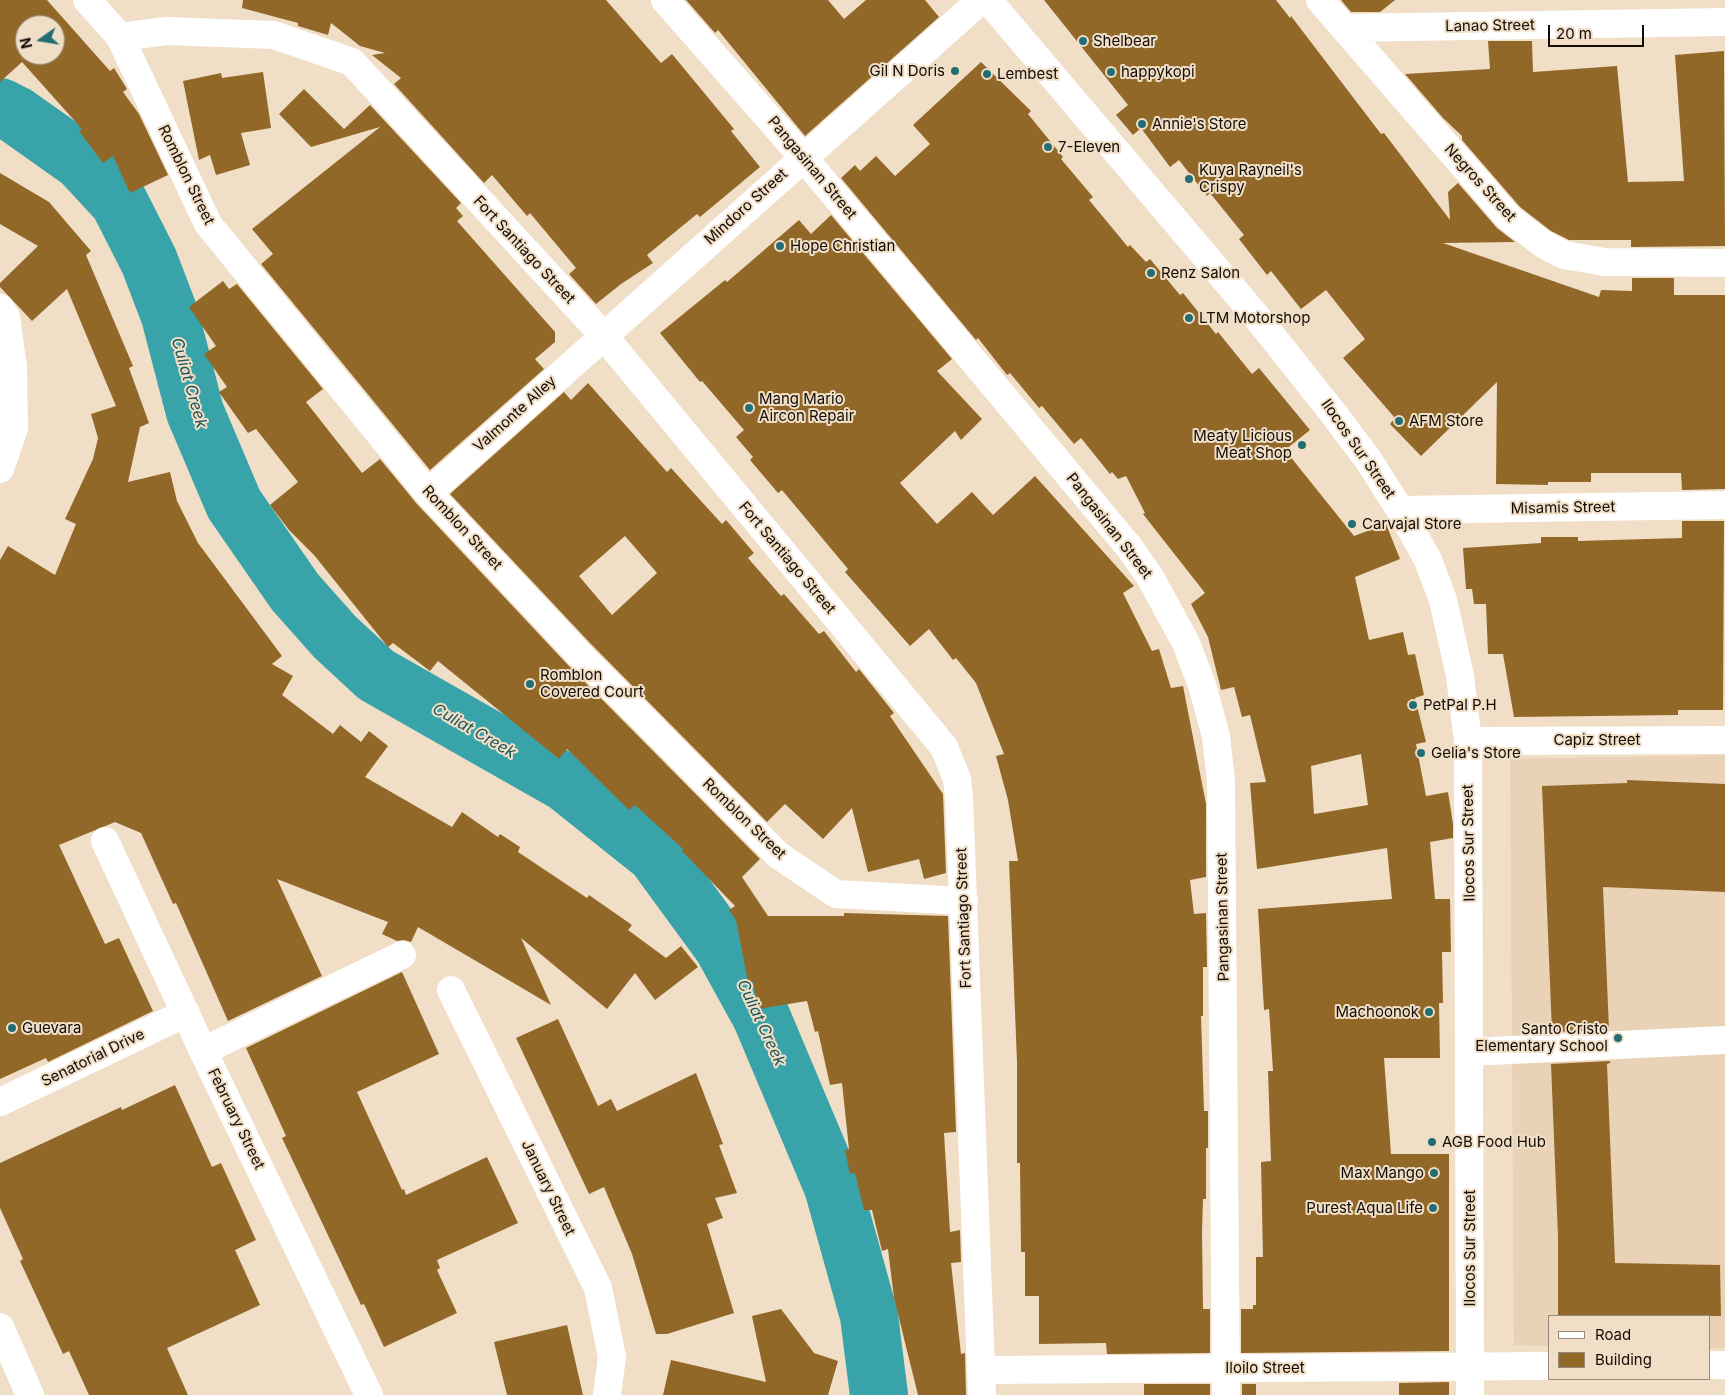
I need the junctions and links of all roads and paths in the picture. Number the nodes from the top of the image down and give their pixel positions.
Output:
1 (87, 0) edge
2 (665, 0) edge
3 (981, 0) edge
4 (988, 0) edge
5 (1320, 0) edge
6 (1725, 22) edge
7 (1345, 28) junction
8 (120, 37) junction
9 (803, 157) junction
10 (1725, 262) edge
11 (0, 308) edge
12 (603, 335) junction
13 (0, 469) edge
14 (428, 493) junction
15 (1725, 505) edge
16 (1400, 510) junction
17 (1725, 740) edge
18 (1468, 741) junction
19 (105, 841) dead end
20 (964, 901) junction
21 (402, 955) dead end
22 (451, 990) dead end
23 (186, 1013) junction
24 (1725, 1040) edge
25 (203, 1052) junction
26 (1468, 1052) junction
27 (0, 1102) edge
28 (0, 1327) edge
29 (1710, 1365) edge
30 (1725, 1365) edge
31 (1469, 1366) junction
32 (1548, 1366) edge
33 (982, 1382) edge
34 (1226, 1382) edge
35 (30, 1395) edge
36 (369, 1395) edge
37 (607, 1395) edge
38 (1470, 1395) edge

1 - 8 street, Romblon Street
2 - 9 street, Pangasinan Street
3 - 9 street, Mindoro Street
4 - 16 street, Ilocos Sur Street
5 - 7 street, Negros Street
6 - 7 street, Lanao Street
7 - 10 street, Negros Street
8 - 12 street, Fort Santiago Street
8 - 14 street, Romblon Street
9 - 12 street, Mindoro Street
9 - 34 street, Pangasinan Street
11 - 13 street
12 - 14 street, Valmonte Alley
12 - 20 street, Fort Santiago Street
14 - 20 street, Romblon Street
15 - 16 street, Misamis Street
16 - 18 street, Ilocos Sur Street
17 - 18 street, Capiz Street
18 - 26 street, Ilocos Sur Street
19 - 23 street, February Street
20 - 33 street, Fort Santiago Street
21 - 25 street
22 - 37 street, January Street
23 - 25 street, February Street
23 - 27 street, Senatorial Drive
24 - 26 street
25 - 36 street, February Street
26 - 31 street, Ilocos Sur Street
28 - 35 street
29 - 30 street
31 - 32 street, Iloilo Street
31 - 34 street, Iloilo Street
31 - 38 street, Ilocos Sur Street
33 - 34 street, Iloilo Street

